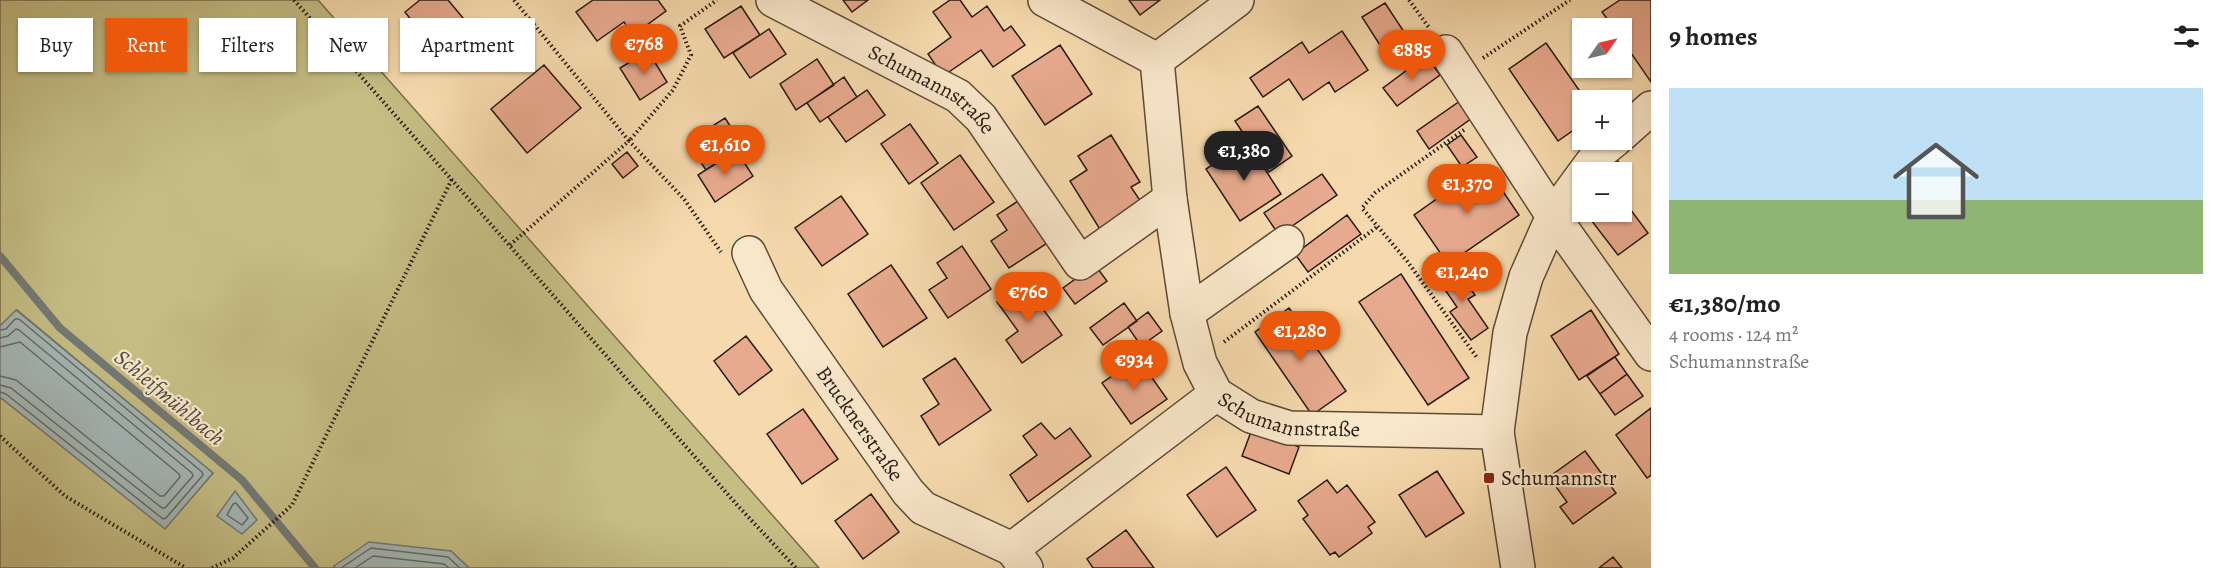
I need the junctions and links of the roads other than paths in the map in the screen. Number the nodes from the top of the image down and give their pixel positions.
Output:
1 (773, 0) edge
2 (1045, 0) edge
3 (1237, 0) edge
4 (1157, 60) junction
5 (1453, 63) road end
6 (1651, 108) edge
7 (1632, 125) edge
8 (1602, 150) edge
9 (1593, 162) edge
10 (1572, 190) edge
11 (1170, 199) junction
12 (1553, 216) junction
13 (1287, 242) dead end
14 (749, 253) road end
15 (1187, 313) junction
16 (1651, 354) edge
17 (1216, 394) junction
18 (1497, 432) junction
19 (1019, 559) edge
20 (1518, 568) edge

1 - 11 street, Schumannstraße
2 - 4 street
3 - 4 street
4 - 11 street, Schumannstraße
5 - 12 street
6 - 7 street
8 - 9 street
10 - 12 street
11 - 15 street, Schumannstraße
12 - 16 street
12 - 18 street
13 - 15 street
14 - 19 street, Brucknerstraße
15 - 17 street, Schumannstraße
17 - 18 street, Schumannstraße
17 - 19 street, Brucknerstraße
18 - 20 street

